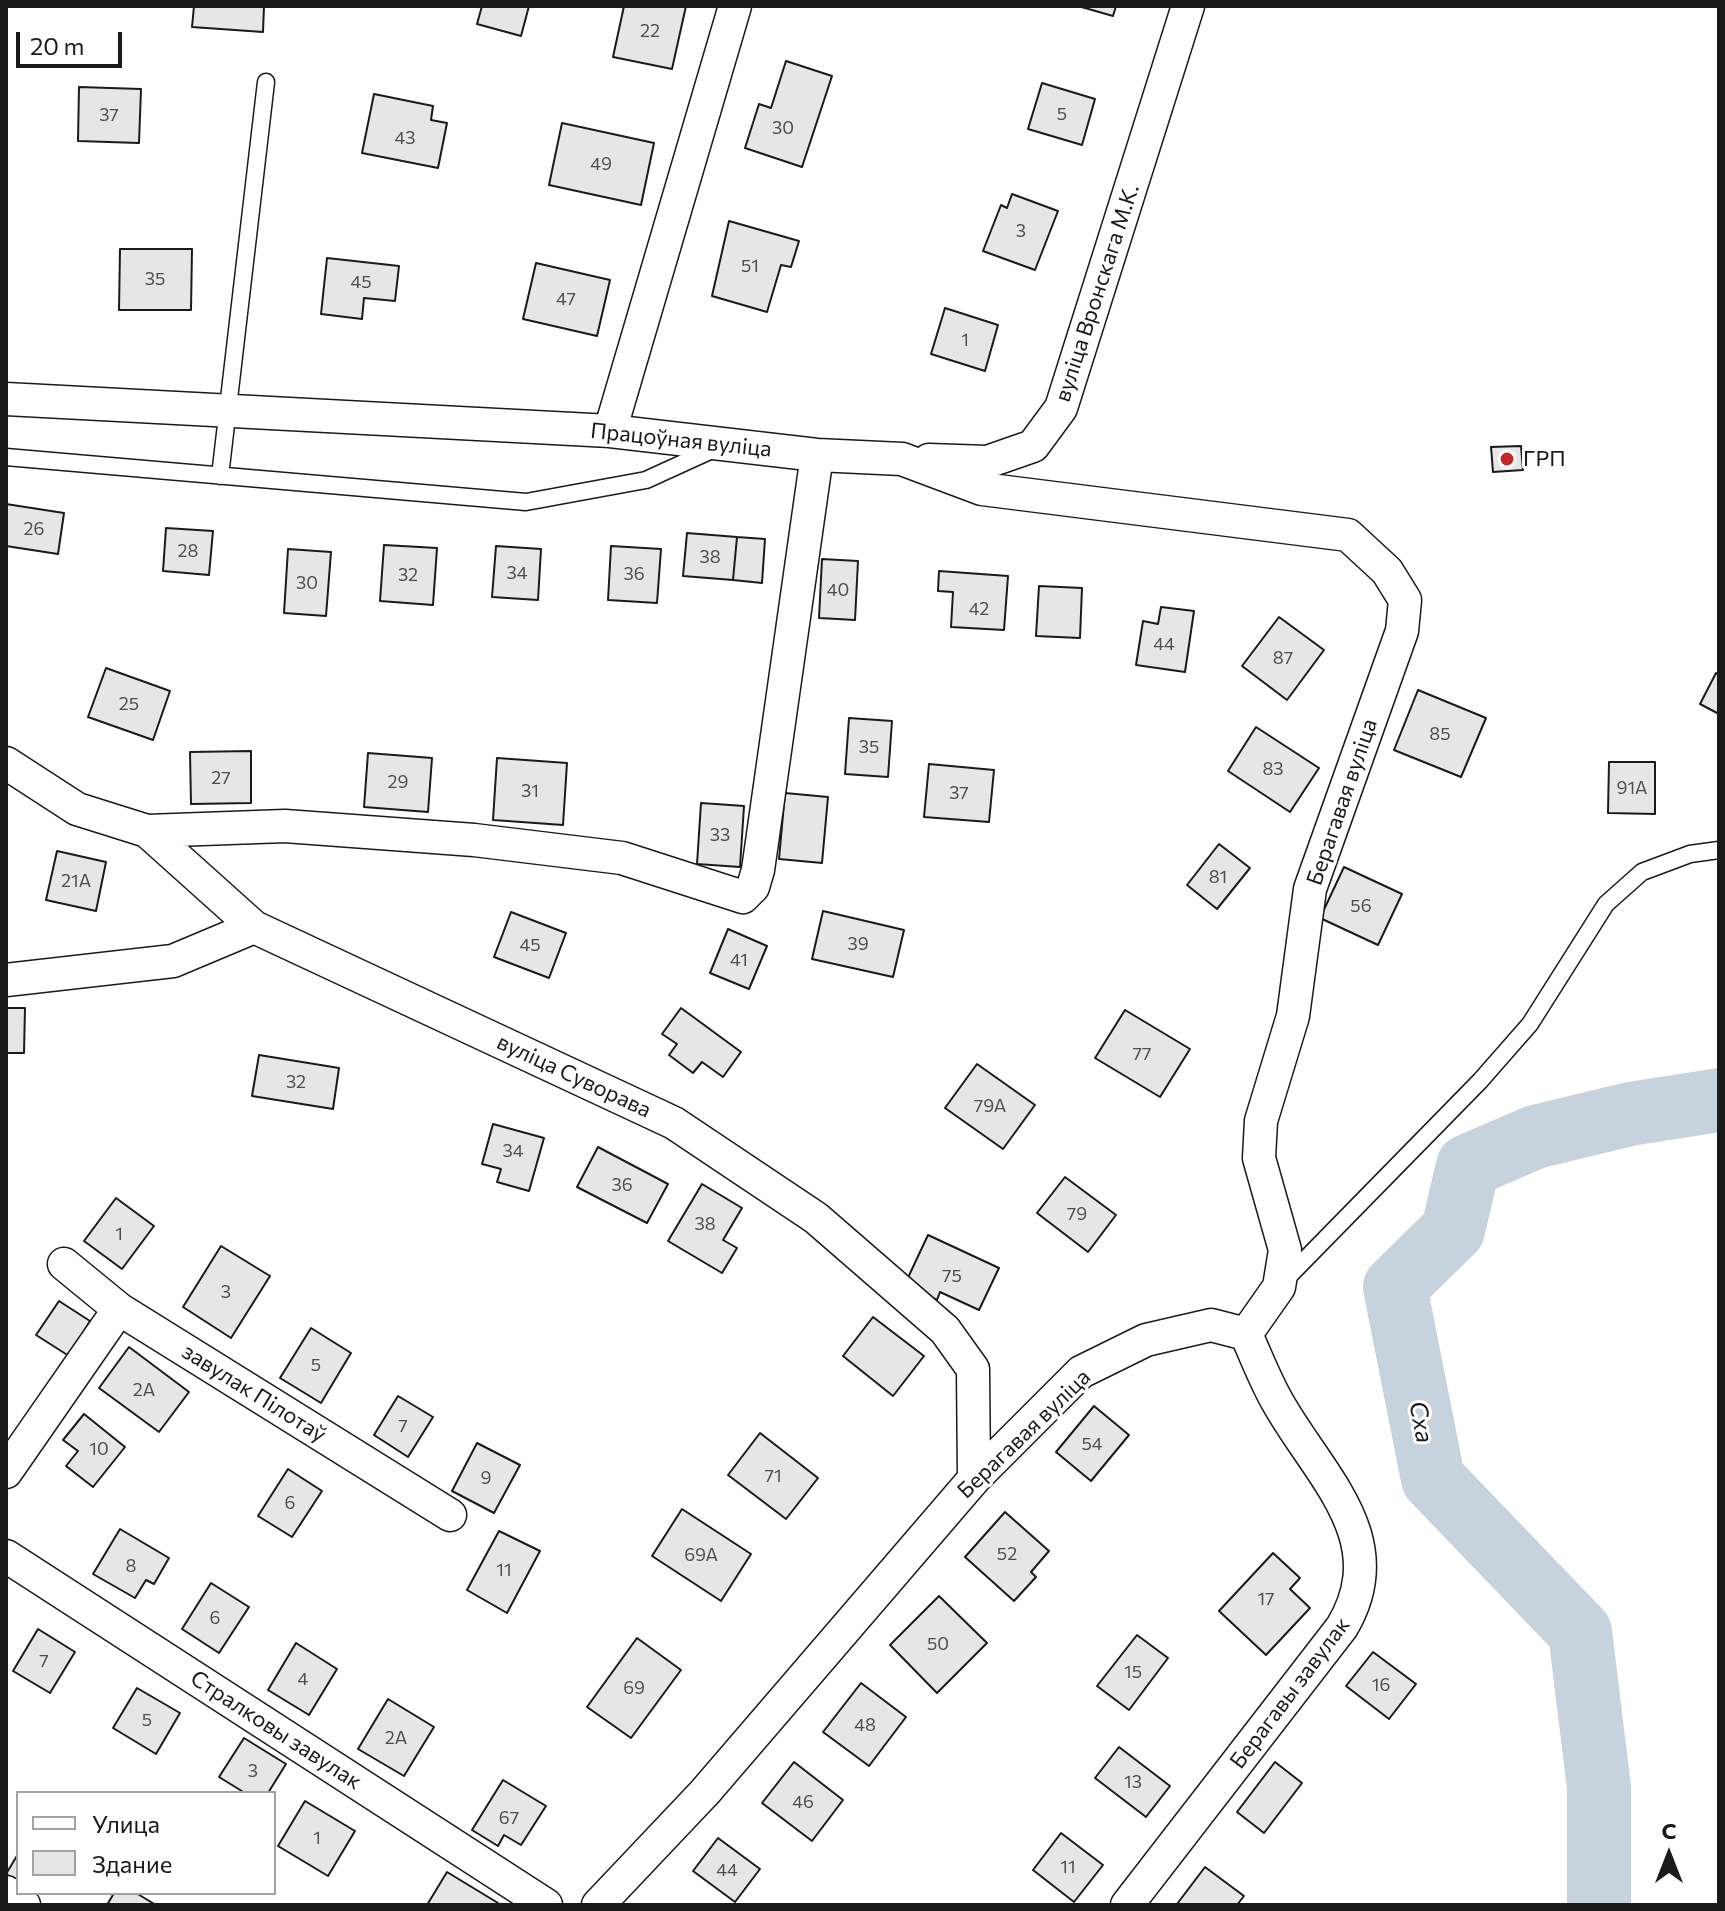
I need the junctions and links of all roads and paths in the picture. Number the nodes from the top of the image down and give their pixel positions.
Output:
1 (735, 6) edge
2 (1188, 6) edge
3 (266, 82) dead end
4 (6, 399) edge
5 (229, 410) junction
6 (610, 431) junction
7 (724, 445) junction
8 (817, 455) junction
9 (6, 457) edge
10 (902, 459) junction
11 (220, 476) junction
12 (1348, 535) joint
13 (6, 763) edge
14 (147, 831) junction
15 (1719, 850) edge
16 (254, 927) junction
17 (6, 980) edge
18 (64, 1264) dead end
19 (1279, 1287) junction
20 (119, 1309) junction
21 (1246, 1334) junction
22 (6, 1472) edge
23 (974, 1479) junction
24 (450, 1515) dead end
25 (6, 1556) edge
26 (6, 1892) edge
27 (24, 1905) edge
28 (546, 1905) edge
29 (598, 1905) edge
30 (1127, 1905) edge

1 - 6 street
2 - 10 street, вуліца Вронскага М.К.
3 - 5 lane
4 - 5 street, Працоўная вуліца
5 - 6 street, Працоўная вуліца
5 - 11 lane
6 - 7 street, Працоўная вуліца
7 - 8 street, Працоўная вуліца
7 - 11 lane
8 - 10 street, Працоўная вуліца
8 - 14 street
9 - 11 lane
10 - 12 street, Працоўная вуліца
12 - 19 street, Берагавая вуліца
13 - 14 street
14 - 16 street, вуліца Суворава
15 - 19 lane
16 - 17 street
16 - 23 street, вуліца Суворава
18 - 20 street, завулак Пілотаў
19 - 21 street, Берагавая вуліца
20 - 22 street
20 - 24 street, завулак Пілотаў
21 - 23 street, Берагавая вуліца
21 - 30 street, Берагавы завулак
23 - 29 street, Берагавая вуліца
25 - 28 street, Стралковы завулак
26 - 27 street

